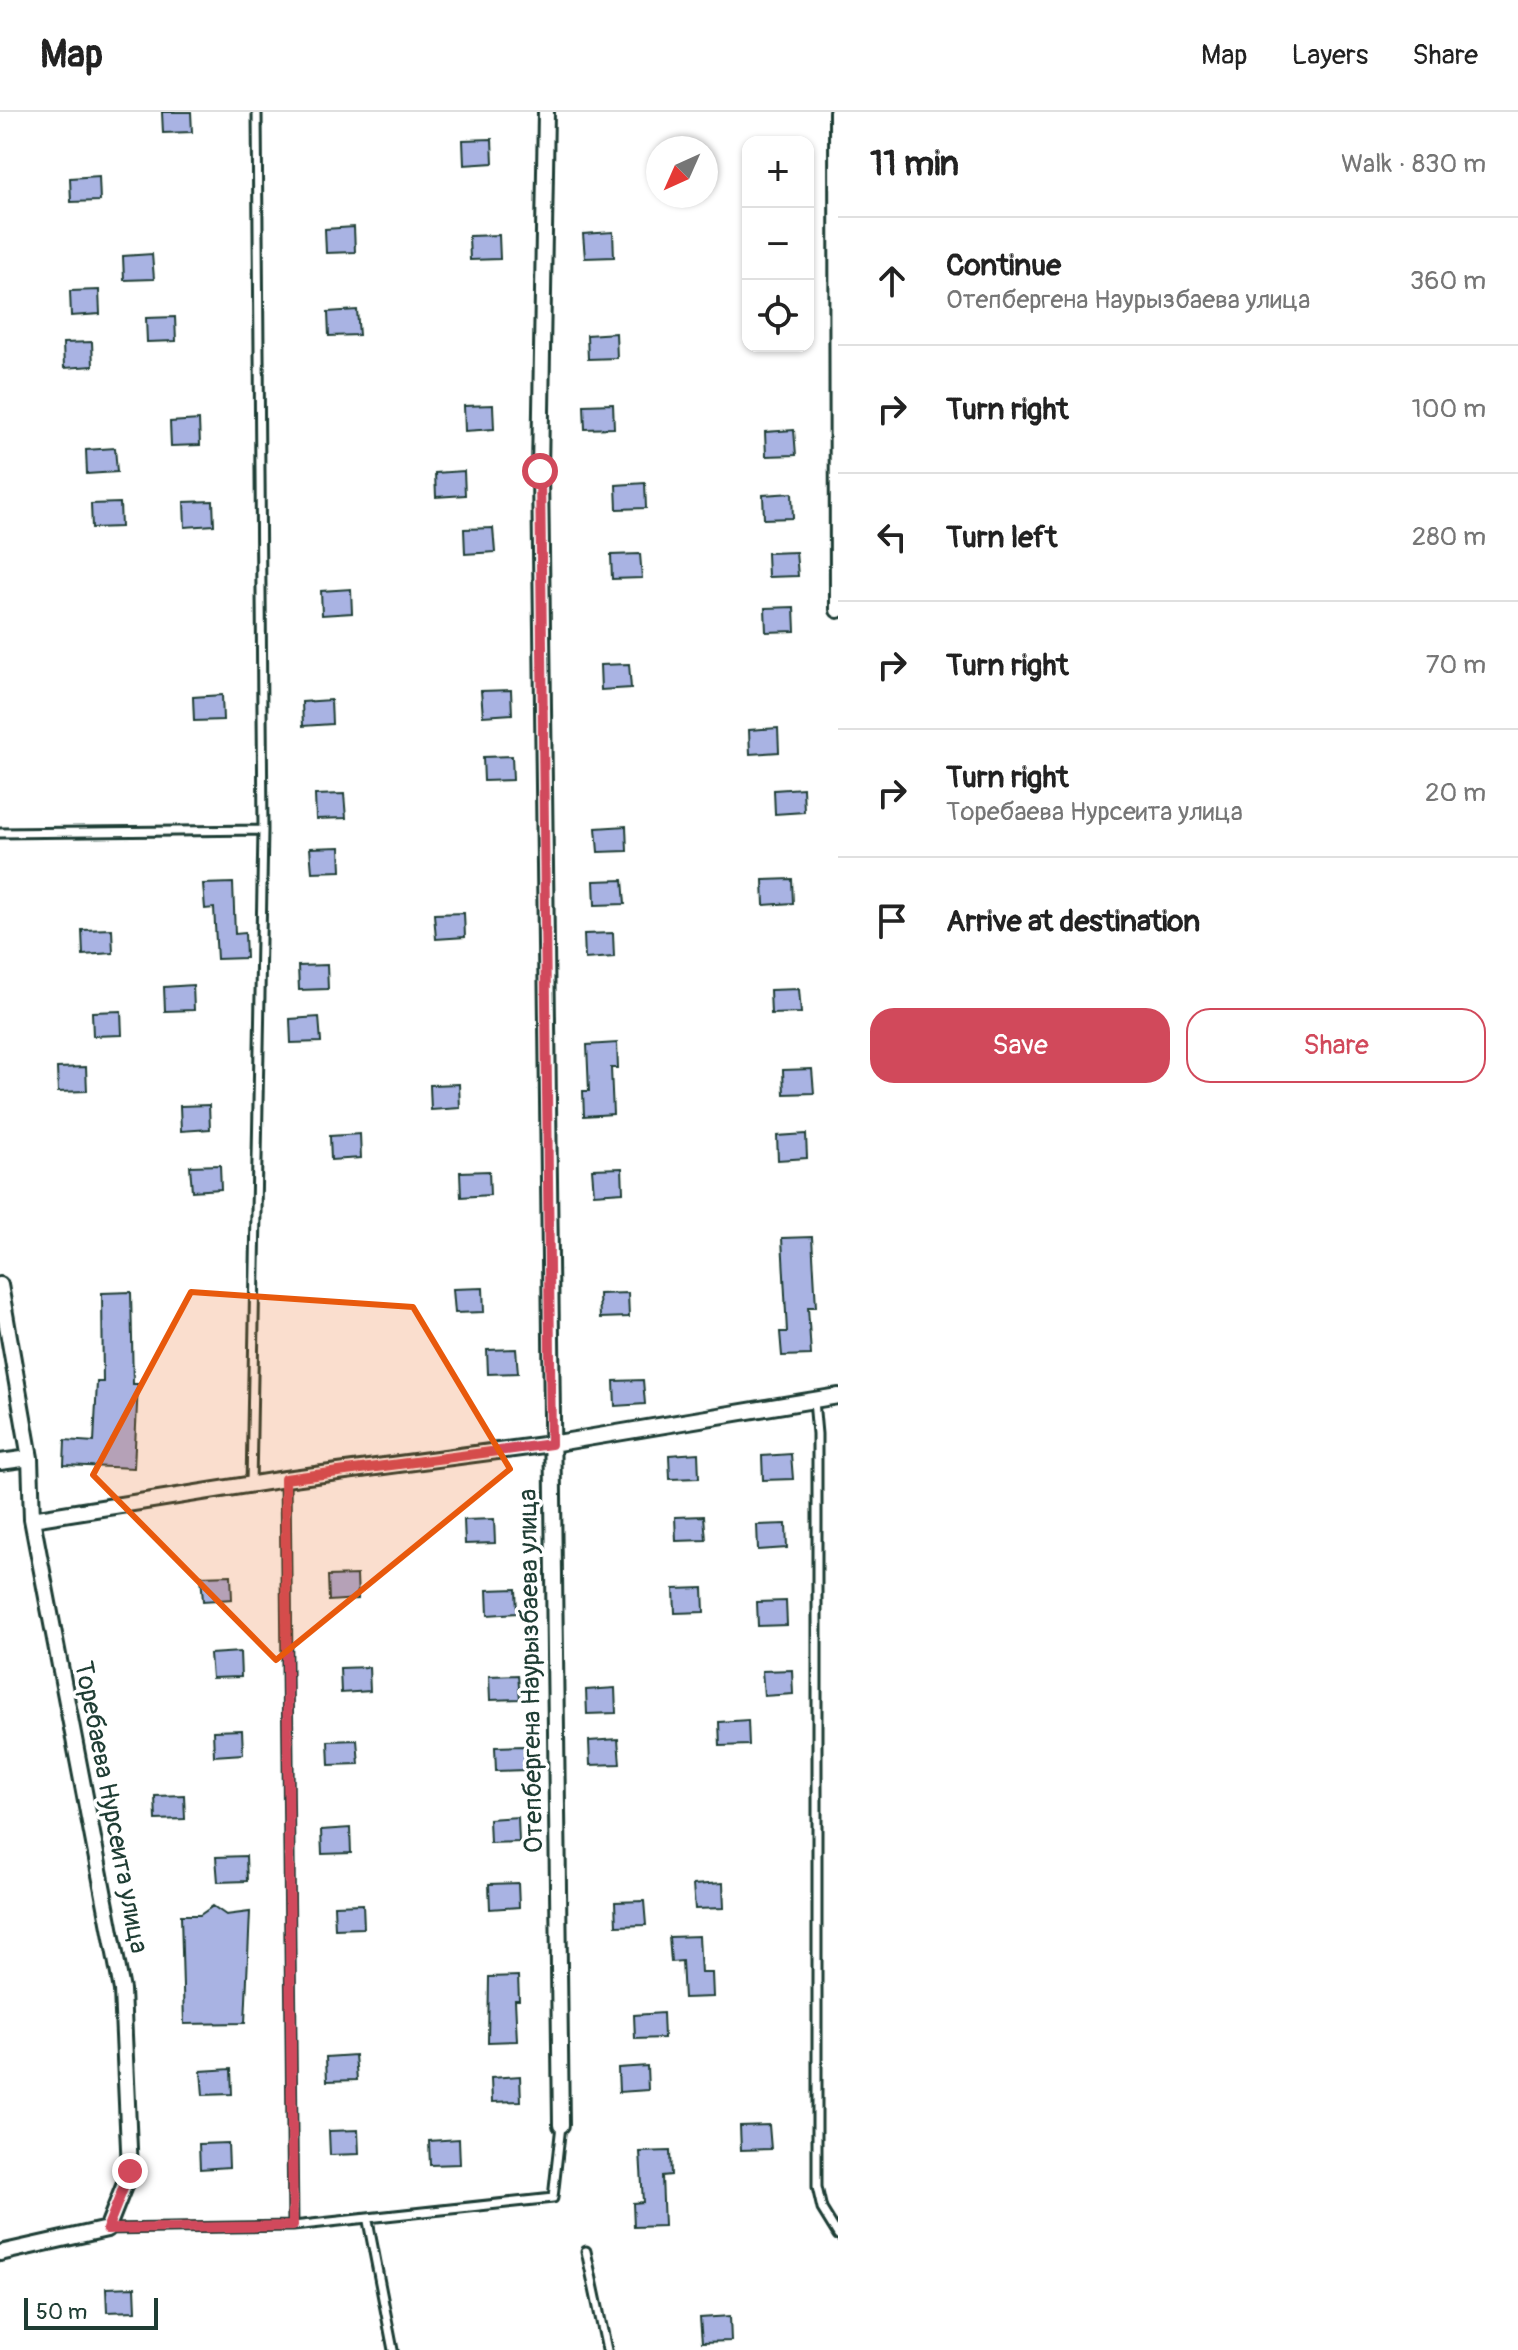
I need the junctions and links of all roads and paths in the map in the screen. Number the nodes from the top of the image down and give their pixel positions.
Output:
1 (257, 112) edge
2 (546, 112) edge
3 (837, 112) edge
4 (838, 610) edge
5 (263, 830) junction
6 (0, 833) edge
7 (0, 1285) edge
8 (838, 1396) edge
9 (814, 1401) junction
10 (551, 1444) junction
11 (30, 1458) junction
12 (0, 1462) edge
13 (285, 1479) junction
14 (251, 1486) junction
15 (32, 1519) junction
16 (561, 2125) joint
17 (368, 2221) junction
18 (293, 2226) junction
19 (107, 2229) junction
20 (838, 2235) edge
21 (586, 2251) dead end
22 (0, 2253) edge
23 (393, 2350) edge
24 (607, 2350) edge

1 - 5 lane
2 - 10 street, Отепбергена Наурызбаева улица
3 - 4 street
5 - 6 lane
5 - 14 lane
7 - 11 street, Торебаева Нурсеита улица
8 - 9 street
9 - 10 street
9 - 20 lane
10 - 13 street
10 - 16 street, Отепбергена Наурызбаева улица
11 - 12 street
11 - 15 street, Торебаева Нурсеита улица
13 - 14 street
13 - 18 lane
14 - 15 street
15 - 19 street, Торебаева Нурсеита улица
16 - 17 lane
17 - 18 lane
17 - 23 lane
18 - 19 lane
19 - 22 street
21 - 24 lane

